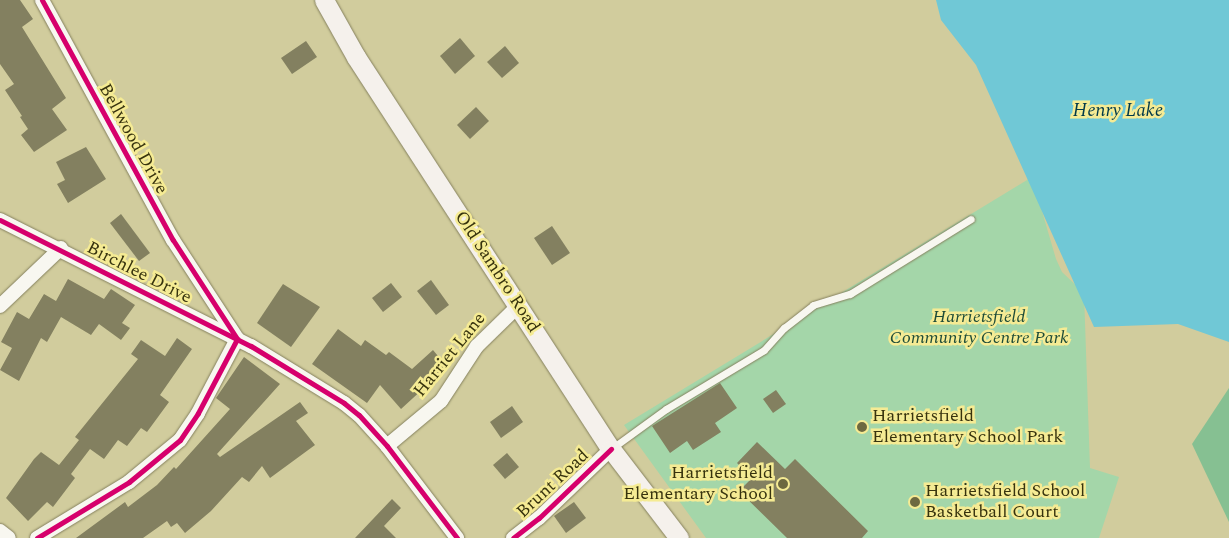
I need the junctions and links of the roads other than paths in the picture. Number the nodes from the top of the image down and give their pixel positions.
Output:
1 (42, 0) edge
2 (324, 0) edge
3 (971, 219) dead end
4 (0, 220) edge
5 (62, 248) junction
6 (0, 306) edge
7 (519, 306) junction
8 (237, 339) junction
9 (387, 446) junction
10 (611, 449) junction
11 (0, 531) edge
12 (9, 538) edge
13 (37, 538) edge
14 (457, 538) edge
15 (513, 538) edge
16 (679, 538) edge

1 - 8 street, Bellwood Drive
2 - 7 main road, Old Sambro Road
3 - 10 lane
4 - 5 street, Birchlee Drive
5 - 6 street
5 - 8 street, Birchlee Drive
7 - 9 street, Harriet Lane
7 - 10 main road, Old Sambro Road
8 - 9 street, Birchlee Drive
8 - 13 street
9 - 14 street, Birchlee Drive
10 - 15 street, Brunt Road
10 - 16 main road, Old Sambro Road
11 - 12 street

